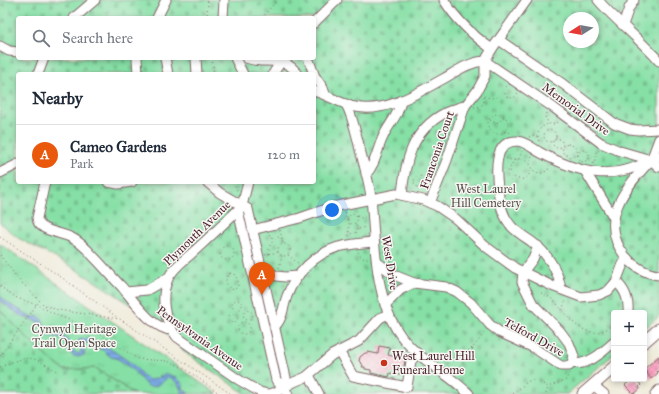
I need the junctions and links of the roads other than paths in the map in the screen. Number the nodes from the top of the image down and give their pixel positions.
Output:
1 (95, 0) edge
2 (166, 0) edge
3 (224, 0) edge
4 (337, 0) edge
5 (444, 0) edge
6 (527, 0) edge
7 (598, 0) edge
8 (634, 0) edge
9 (76, 16) edge
10 (159, 16) edge
11 (223, 16) edge
12 (316, 21) edge
13 (623, 25) junction
14 (499, 40) junction
15 (0, 46) edge
16 (492, 49) junction
17 (16, 52) edge
18 (43, 60) edge
19 (138, 60) edge
20 (166, 60) edge
21 (196, 60) edge
22 (236, 60) edge
23 (253, 60) edge
24 (282, 60) edge
25 (309, 60) edge
26 (485, 61) junction
27 (659, 61) edge
28 (39, 72) edge
29 (138, 72) edge
30 (168, 72) edge
31 (196, 72) edge
32 (242, 72) edge
33 (274, 72) edge
34 (295, 72) edge
35 (313, 72) edge
36 (316, 79) edge
37 (316, 92) edge
38 (325, 94) junction
39 (401, 100) junction
40 (467, 103) junction
41 (346, 104) junction
42 (659, 129) edge
43 (659, 139) edge
44 (655, 158) edge
45 (16, 165) edge
46 (659, 167) edge
47 (583, 171) junction
48 (0, 173) edge
49 (366, 174) junction
50 (45, 184) edge
51 (209, 184) edge
52 (247, 184) edge
53 (402, 195) junction
54 (371, 199) junction
55 (430, 203) junction
56 (240, 208) junction
57 (614, 218) junction
58 (252, 230) junction
59 (375, 245) junction
60 (538, 246) junction
61 (627, 258) junction
62 (377, 262) junction
63 (261, 269) junction
64 (301, 272) junction
65 (522, 272) junction
66 (659, 275) edge
67 (168, 278) junction
68 (616, 282) junction
69 (414, 283) junction
70 (565, 291) junction
71 (126, 292) junction
72 (386, 309) junction
73 (628, 310) edge
74 (274, 327) junction
75 (659, 329) edge
76 (172, 330) junction
77 (647, 339) edge
78 (611, 345) edge
79 (339, 351) junction
80 (417, 354) junction
81 (571, 364) junction
82 (611, 370) edge
83 (309, 375) junction
84 (593, 385) junction
85 (659, 390) edge
86 (286, 391) edge
87 (268, 394) edge
88 (320, 394) edge
89 (469, 394) edge
90 (582, 394) edge
91 (604, 394) edge
92 (654, 394) edge

1 - 9 street
2 - 10 street
3 - 11 street
4 - 12 street
5 - 16 street
6 - 14 street
7 - 13 street
8 - 13 street
13 - 27 street
14 - 16 street
14 - 42 street, Memorial Drive
15 - 17 street
16 - 26 street
18 - 28 street
19 - 29 street
20 - 30 street
21 - 31 street
22 - 32 street
23 - 24 street
24 - 33 street
24 - 34 street
25 - 35 street
26 - 39 street
26 - 40 street, Franconia Court
26 - 44 street, Memorial Drive
36 - 38 street
37 - 38 street
38 - 41 street
39 - 41 street
39 - 49 street
40 - 53 street, Franconia Court
40 - 55 street, Franconia Court
41 - 49 street, West Drive
43 - 44 street
44 - 46 street
44 - 47 street
44 - 57 street
45 - 48 street
47 - 57 street
47 - 60 street
49 - 54 street, West Drive
50 - 71 street, Pennsylvania Avenue
51 - 56 street
52 - 56 street
53 - 54 street
53 - 55 street
54 - 58 street
54 - 59 street, West Drive
55 - 65 street
56 - 58 street
56 - 67 street, Plymouth Avenue
56 - 86 street
57 - 61 street
58 - 63 street
59 - 62 street, West Drive
59 - 64 street
60 - 65 street
60 - 70 street
61 - 66 street
61 - 68 street
62 - 69 street, Telford Drive
62 - 72 street, West Drive
63 - 64 street
63 - 74 street
64 - 74 street
65 - 70 street
65 - 81 street, Telford Drive
67 - 71 street, Plymouth Avenue
67 - 76 street, Plymouth Avenue
68 - 70 street
68 - 73 street
69 - 72 street
69 - 81 street, Telford Drive
71 - 76 street, Pennsylvania Avenue
72 - 79 street, Pennsylvania Avenue
72 - 80 street, West Drive
74 - 86 street
75 - 77 main road
76 - 87 street, Pennsylvania Avenue
78 - 81 street
79 - 80 street
79 - 83 street, Pennsylvania Avenue
80 - 89 street, West Drive
82 - 84 main road
83 - 86 street, Pennsylvania Avenue
83 - 88 street
84 - 90 main road
84 - 91 street
85 - 92 street
86 - 87 street, Pennsylvania Avenue

